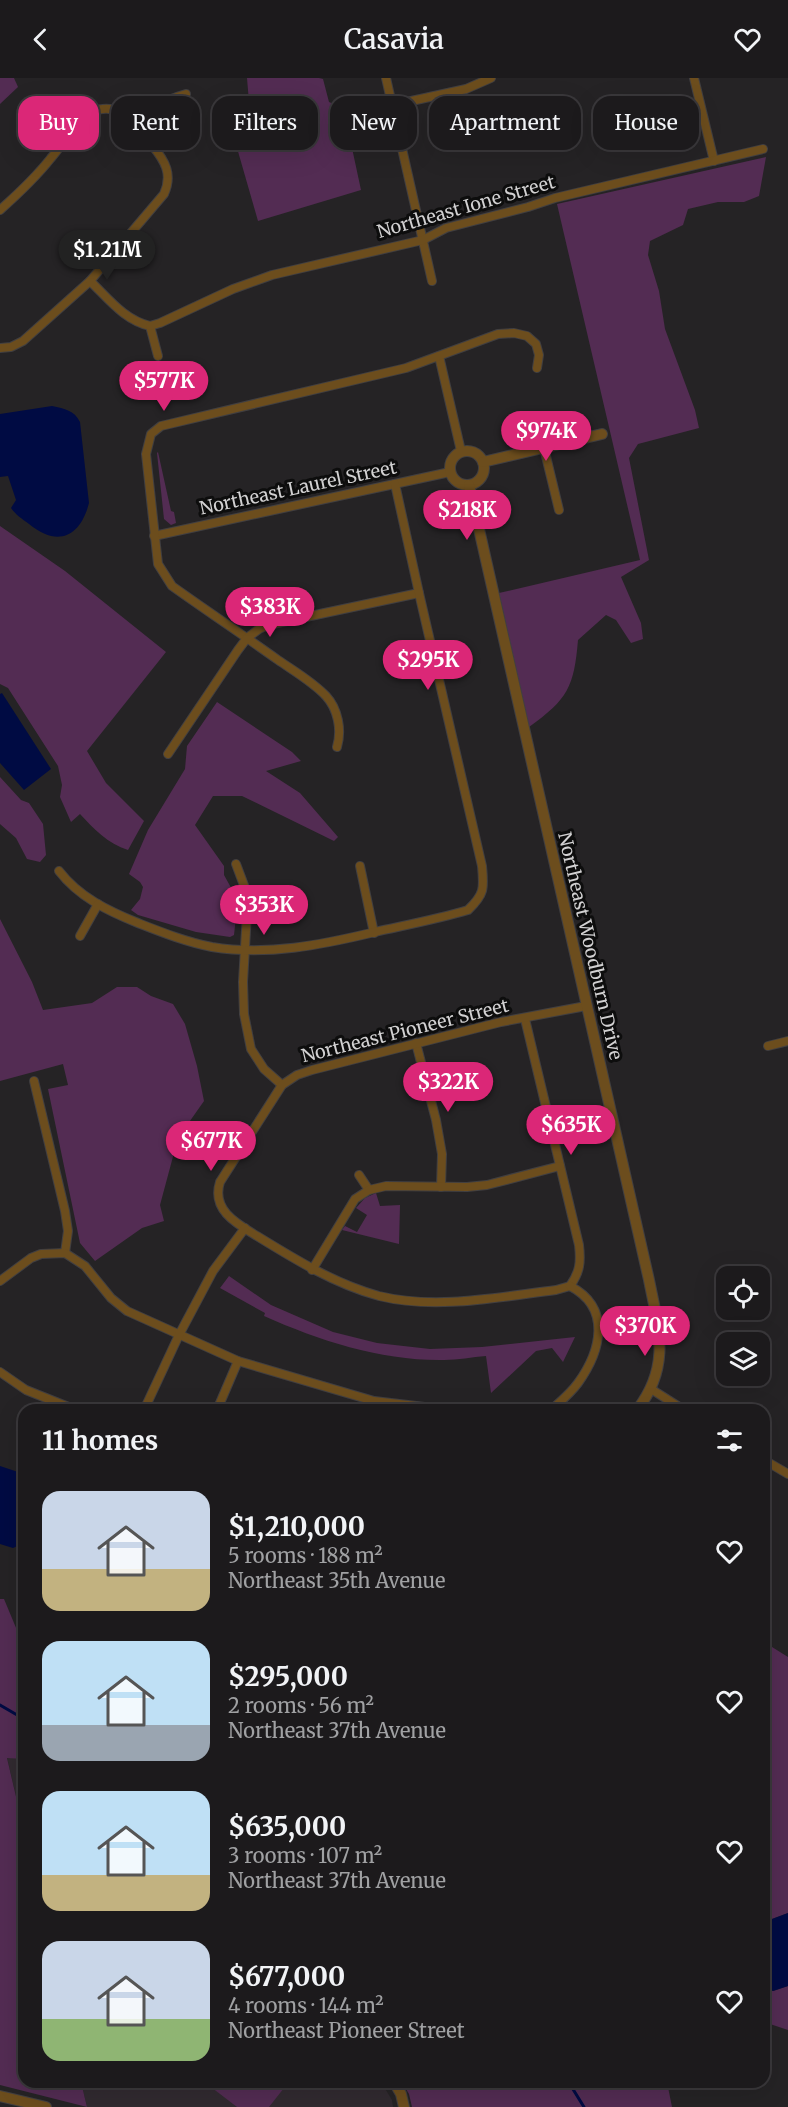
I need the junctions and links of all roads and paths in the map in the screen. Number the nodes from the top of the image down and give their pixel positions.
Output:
1 (386, 78) edge
2 (491, 78) edge
3 (694, 78) edge
4 (186, 94) dead end
5 (179, 96) edge
6 (391, 96) edge
7 (417, 100) edge
8 (111, 109) edge
9 (763, 149) dead end
10 (157, 150) edge
11 (403, 150) edge
12 (714, 160) junction
13 (0, 210) edge
14 (423, 240) junction
15 (90, 281) junction
16 (432, 281) dead end
17 (150, 326) junction
18 (2, 348) edge
19 (158, 356) dead end
20 (439, 356) junction
21 (537, 368) dead end
22 (602, 434) dead end
23 (544, 448) junction
24 (461, 451) junction
25 (483, 462) junction
26 (450, 472) junction
27 (395, 484) junction
28 (469, 485) junction
29 (559, 510) dead end
30 (154, 536) junction
31 (419, 593) junction
32 (247, 638) junction
33 (337, 747) dead end
34 (168, 754) dead end
35 (236, 864) dead end
36 (360, 866) dead end
37 (59, 871) dead end
38 (98, 904) junction
39 (374, 933) junction
40 (80, 936) dead end
41 (244, 949) junction
42 (586, 1006) junction
43 (525, 1019) junction
44 (788, 1041) edge
45 (416, 1043) junction
46 (768, 1046) dead end
47 (34, 1081) dead end
48 (282, 1085) junction
49 (560, 1166) junction
50 (359, 1175) dead end
51 (441, 1187) junction
52 (369, 1190) junction
53 (245, 1228) junction
54 (64, 1254) junction
55 (312, 1270) junction
56 (0, 1281) edge
57 (570, 1286) junction
58 (179, 1335) junction
59 (238, 1361) junction
60 (0, 1372) edge
61 (651, 1389) junction
62 (61, 1404) edge
63 (147, 1404) edge
64 (220, 1404) edge
65 (399, 1404) edge
66 (557, 1404) edge
67 (641, 1404) edge
68 (675, 1404) edge
69 (770, 1464) edge
70 (788, 1474) edge
71 (398, 2088) edge
72 (0, 2096) edge
73 (46, 2107) edge
74 (404, 2107) edge

1 - 6 street
2 - 7 street
3 - 12 street
4 - 5 street
8 - 13 street
9 - 12 street, Northeast Ione Street
10 - 15 street
11 - 14 street
12 - 14 street, Northeast Ione Street
14 - 16 street
14 - 17 street, Northeast Ione Street
15 - 17 street
15 - 18 street
17 - 19 street
20 - 21 street
20 - 24 street
20 - 30 street
22 - 23 street
23 - 25 street
23 - 29 street
24 - 25 street
24 - 26 street
25 - 28 street
26 - 27 street, Northeast Laurel Street
26 - 28 street
27 - 30 street, Northeast Laurel Street
27 - 31 street
28 - 42 street, Northeast Woodburn Drive
30 - 32 street
31 - 32 street
31 - 39 street
32 - 33 street
32 - 34 street
35 - 41 street
36 - 39 street
37 - 38 street
38 - 40 street
38 - 41 street
39 - 41 street
41 - 48 street
42 - 43 street, Northeast Pioneer Street
42 - 61 street, Northeast Woodburn Drive
43 - 45 street, Northeast Pioneer Street
43 - 49 street
44 - 46 street
45 - 48 street, Northeast Pioneer Street
45 - 51 street
47 - 54 street
48 - 53 street, Northeast Pioneer Street
49 - 51 street
49 - 57 street
50 - 52 street
51 - 52 street
52 - 55 street
53 - 55 street, Northeast Pioneer Street
53 - 58 street
54 - 56 street
54 - 58 street
55 - 57 street, Northeast Pioneer Street
57 - 66 street
58 - 59 street
58 - 63 street
59 - 64 street
59 - 65 street
60 - 62 street
61 - 67 street, Northeast Woodburn Drive
61 - 68 street
69 - 70 street
71 - 74 street
72 - 73 street

